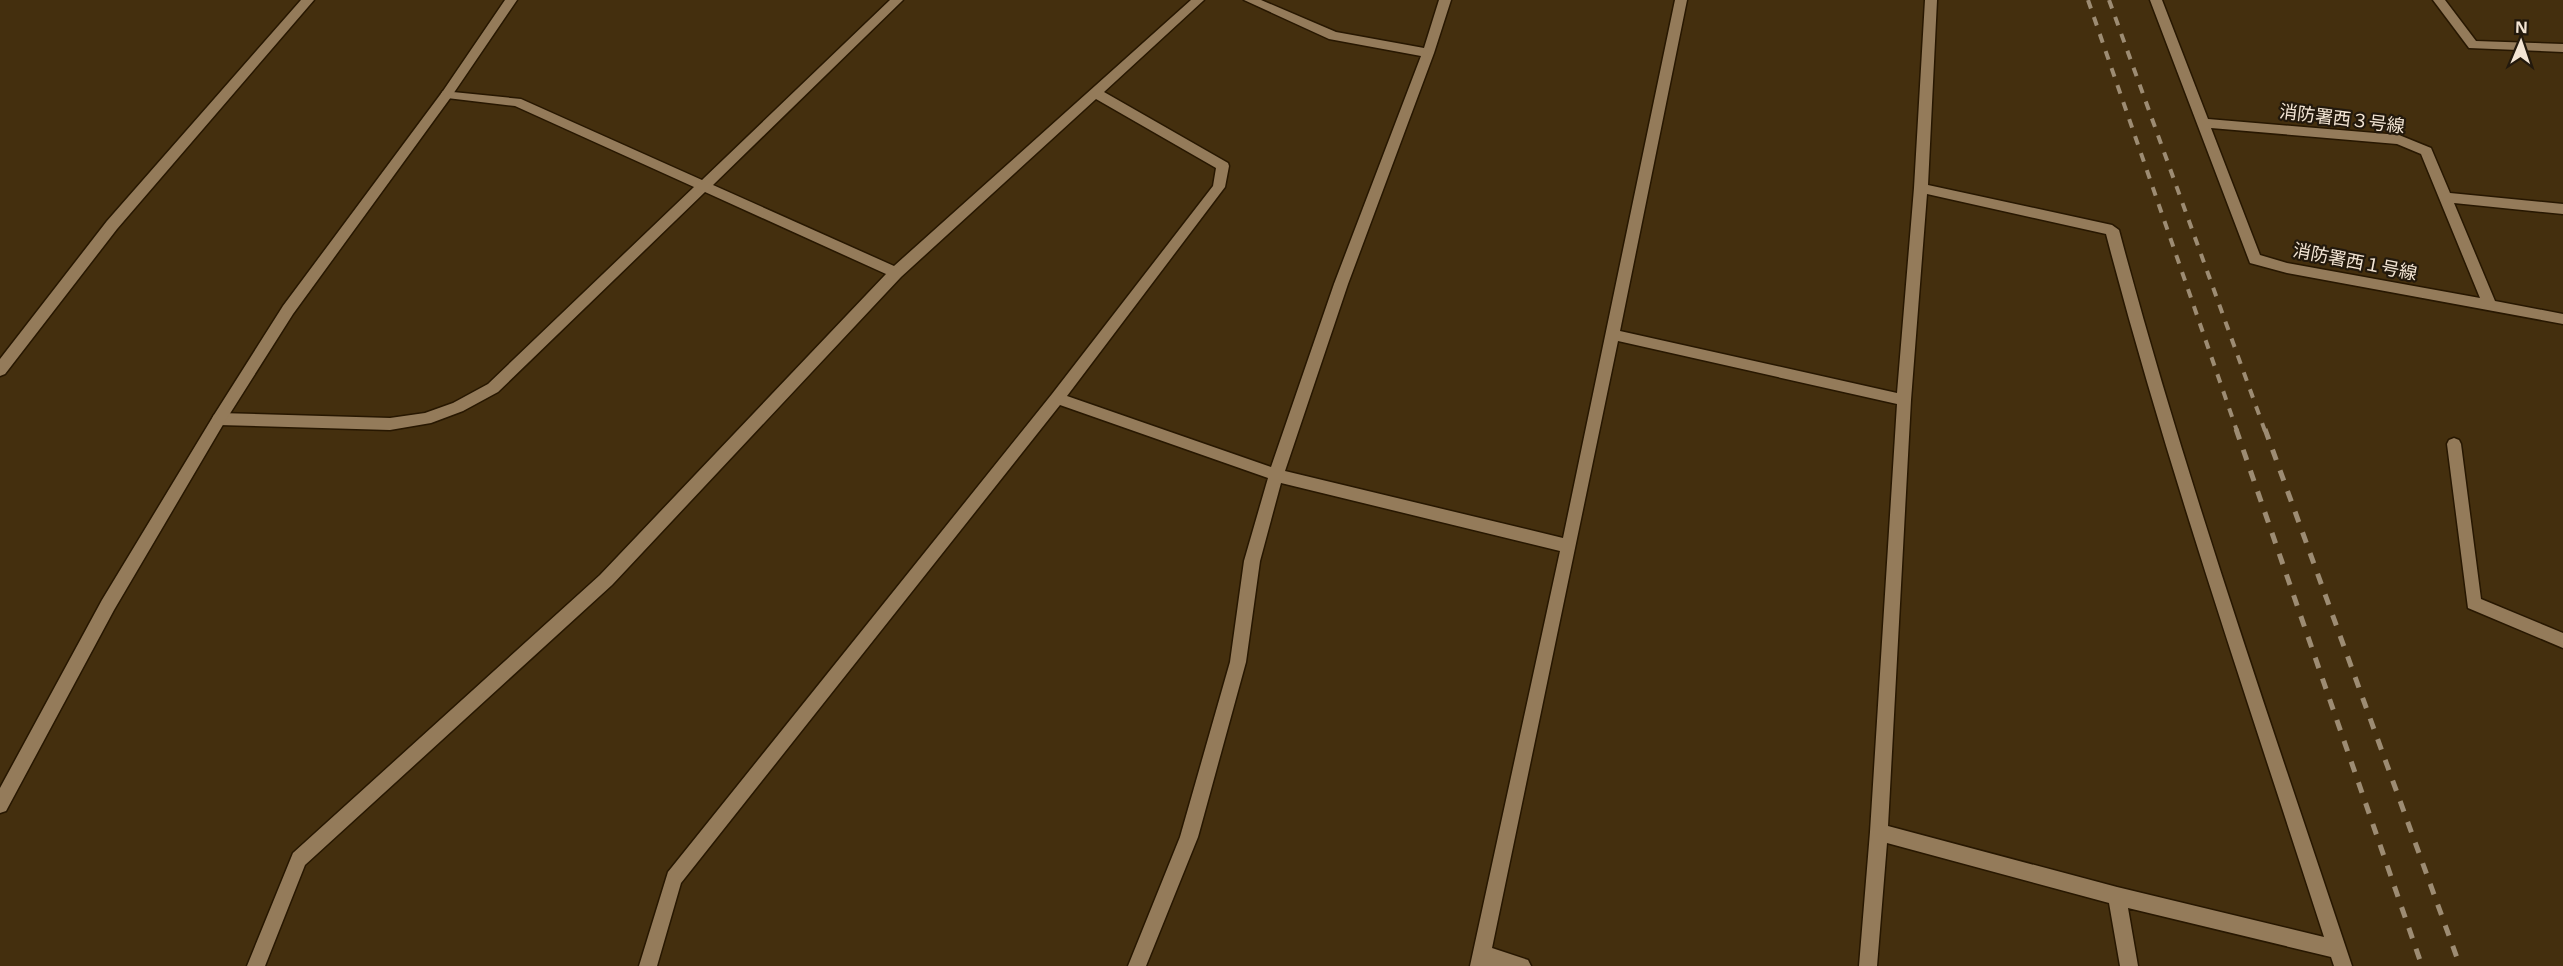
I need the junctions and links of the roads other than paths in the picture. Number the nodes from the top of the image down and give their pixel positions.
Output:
1 (308, 0) edge
2 (511, 0) edge
3 (1198, 0) edge
4 (1250, 0) edge
5 (1445, 0) edge
6 (1681, 0) edge
7 (1931, 0) edge
8 (2156, 0) edge
9 (2439, 0) edge
10 (890, 1) edge
11 (2563, 48) edge
12 (1428, 54) junction
13 (1096, 93) junction
14 (447, 94) junction
15 (2203, 123) junction
16 (703, 185) junction
17 (1921, 188) junction
18 (2445, 197) junction
19 (2563, 209) edge
20 (896, 273) junction
21 (2490, 305) junction
22 (2563, 319) edge
23 (1611, 334) junction
24 (0, 370) edge
25 (1056, 398) junction
26 (1904, 400) junction
27 (219, 419) junction
28 (2454, 444) dead end
29 (1276, 475) junction
30 (1569, 546) junction
31 (2563, 641) edge
32 (0, 806) edge
33 (1879, 832) junction
34 (2117, 896) junction
35 (2340, 957) edge
36 (1480, 960) edge
37 (256, 966) edge
38 (648, 966) edge
39 (1137, 966) edge
40 (1522, 966) edge
41 (1868, 966) edge
42 (2129, 966) edge

1 - 24 street
2 - 14 street
3 - 13 street
4 - 12 street
5 - 12 street
6 - 23 street
7 - 17 street
8 - 15 street, 消防署西１号線
9 - 11 street
10 - 16 street
12 - 29 street
13 - 20 street
13 - 25 street
14 - 16 street
14 - 27 street
15 - 18 street, 消防署西３号線
15 - 21 street, 消防署西１号線
16 - 20 street
16 - 27 street
17 - 26 street
17 - 35 street
18 - 19 street
18 - 21 street
20 - 37 street
21 - 22 street
23 - 26 street
23 - 30 street
25 - 29 street
25 - 38 street
26 - 33 street
27 - 32 street
28 - 31 street
29 - 30 street
29 - 39 street
30 - 36 street
33 - 34 street
33 - 41 street
34 - 35 street
34 - 42 street
36 - 40 street

